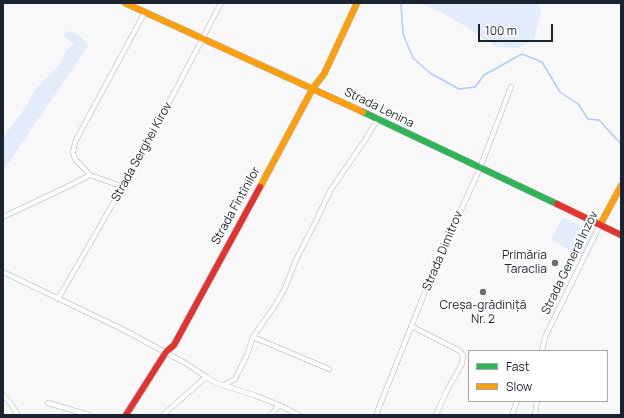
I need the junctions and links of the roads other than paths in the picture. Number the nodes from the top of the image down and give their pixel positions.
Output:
1 (125, 3) edge
2 (221, 3) edge
3 (357, 3) edge
4 (145, 12) junction
5 (203, 38) junction
6 (510, 87) dead end
7 (313, 88) junction
8 (377, 120) junction
9 (480, 168) junction
10 (90, 175) junction
11 (124, 186) junction
12 (621, 186) edge
13 (3, 217) edge
14 (600, 225) junction
15 (621, 235) edge
16 (3, 272) edge
17 (58, 299) junction
18 (411, 326) junction
19 (253, 337) junction
20 (542, 350) edge
21 (166, 352) junction
22 (329, 369) dead end
23 (206, 377) junction
24 (224, 385) junction
25 (3, 395) edge
26 (517, 402) edge
27 (537, 402) edge
28 (48, 403) dead end
29 (279, 405) junction
30 (18, 415) edge
31 (89, 415) edge
32 (126, 415) edge
33 (163, 415) edge
34 (271, 415) edge
35 (299, 415) edge
36 (376, 415) edge
37 (436, 415) edge
38 (512, 415) edge
39 (535, 415) edge

1 - 4 street, Strada Lenina
2 - 5 street, Strada Serghei Kirov
3 - 7 street, Strada Fîntînilor
4 - 5 street, Strada Lenina
4 - 10 street
5 - 7 street, Strada Lenina
5 - 11 street, Strada Serghei Kirov
6 - 9 street, Strada Dimitrov
7 - 8 street, Strada Lenina
7 - 21 street, Strada Fîntînilor
8 - 9 street, Strada Lenina
8 - 19 street
9 - 14 street, Strada Lenina
9 - 18 street, Strada Dimitrov
10 - 11 street
10 - 13 street
11 - 17 street, Strada Serghei Kirov
12 - 14 street, Strada General Inzov
14 - 15 street, Strada Lenina
14 - 20 street, Strada General Inzov
16 - 17 street
17 - 21 street
18 - 36 street, Strada Dimitrov
18 - 37 street
19 - 22 street
19 - 24 street
21 - 23 street
21 - 32 street, Strada Fîntînilor
23 - 24 street
23 - 33 street
24 - 29 street
25 - 30 street
26 - 38 street
27 - 39 street
28 - 31 street
29 - 34 street
29 - 35 street

